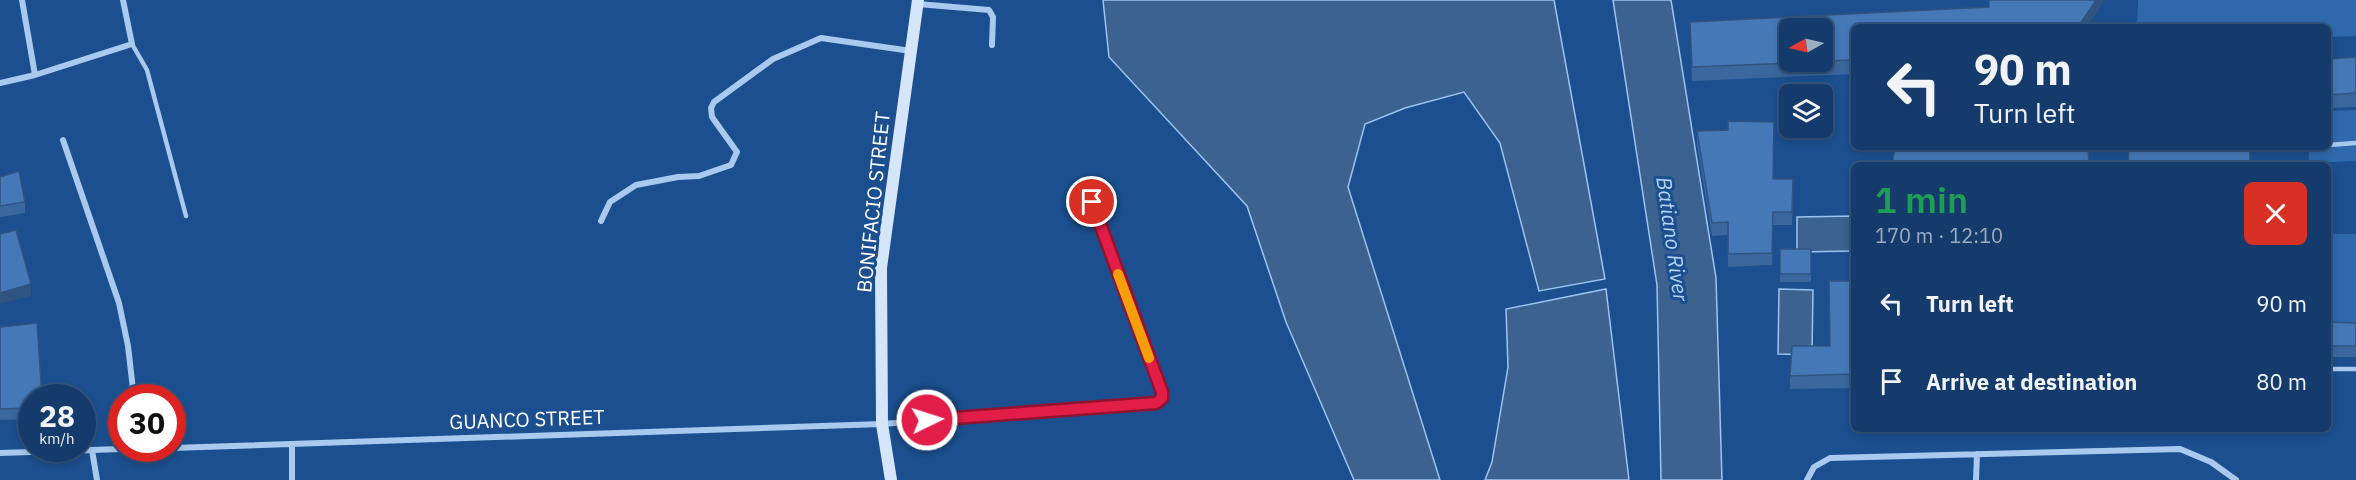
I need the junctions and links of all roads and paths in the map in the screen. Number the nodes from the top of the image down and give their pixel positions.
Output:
1 (22, 0) edge
2 (123, 0) edge
3 (918, 2) edge
4 (132, 44) junction
5 (992, 45) dead end
6 (911, 51) junction
7 (35, 75) junction
8 (0, 83) edge
9 (63, 140) dead end
10 (2356, 143) edge
11 (2331, 145) edge
12 (1092, 202) dead end
13 (186, 216) dead end
14 (601, 221) dead end
15 (2331, 369) edge
16 (2356, 369) edge
17 (132, 384) edge
18 (882, 424) junction
19 (292, 444) junction
20 (186, 448) edge
21 (18, 452) edge
22 (0, 453) edge
23 (1977, 454) junction
24 (94, 462) edge
25 (97, 480) edge
26 (292, 480) edge
27 (891, 480) edge
28 (1807, 480) edge
29 (1976, 480) edge
30 (2236, 480) edge

1 - 7 street
2 - 4 street
3 - 5 street
3 - 6 street, BONIFACIO STREET
4 - 7 street
4 - 13 lane
6 - 14 street
6 - 18 street, BONIFACIO STREET
7 - 8 street
9 - 17 street
10 - 11 lane
12 - 18 street, GUANCO STREET
15 - 16 lane
18 - 19 street, GUANCO STREET
18 - 27 street, BONIFACIO STREET
19 - 20 street, GUANCO STREET
19 - 26 street
21 - 22 street
23 - 28 street
23 - 29 street
23 - 30 street
24 - 25 street

